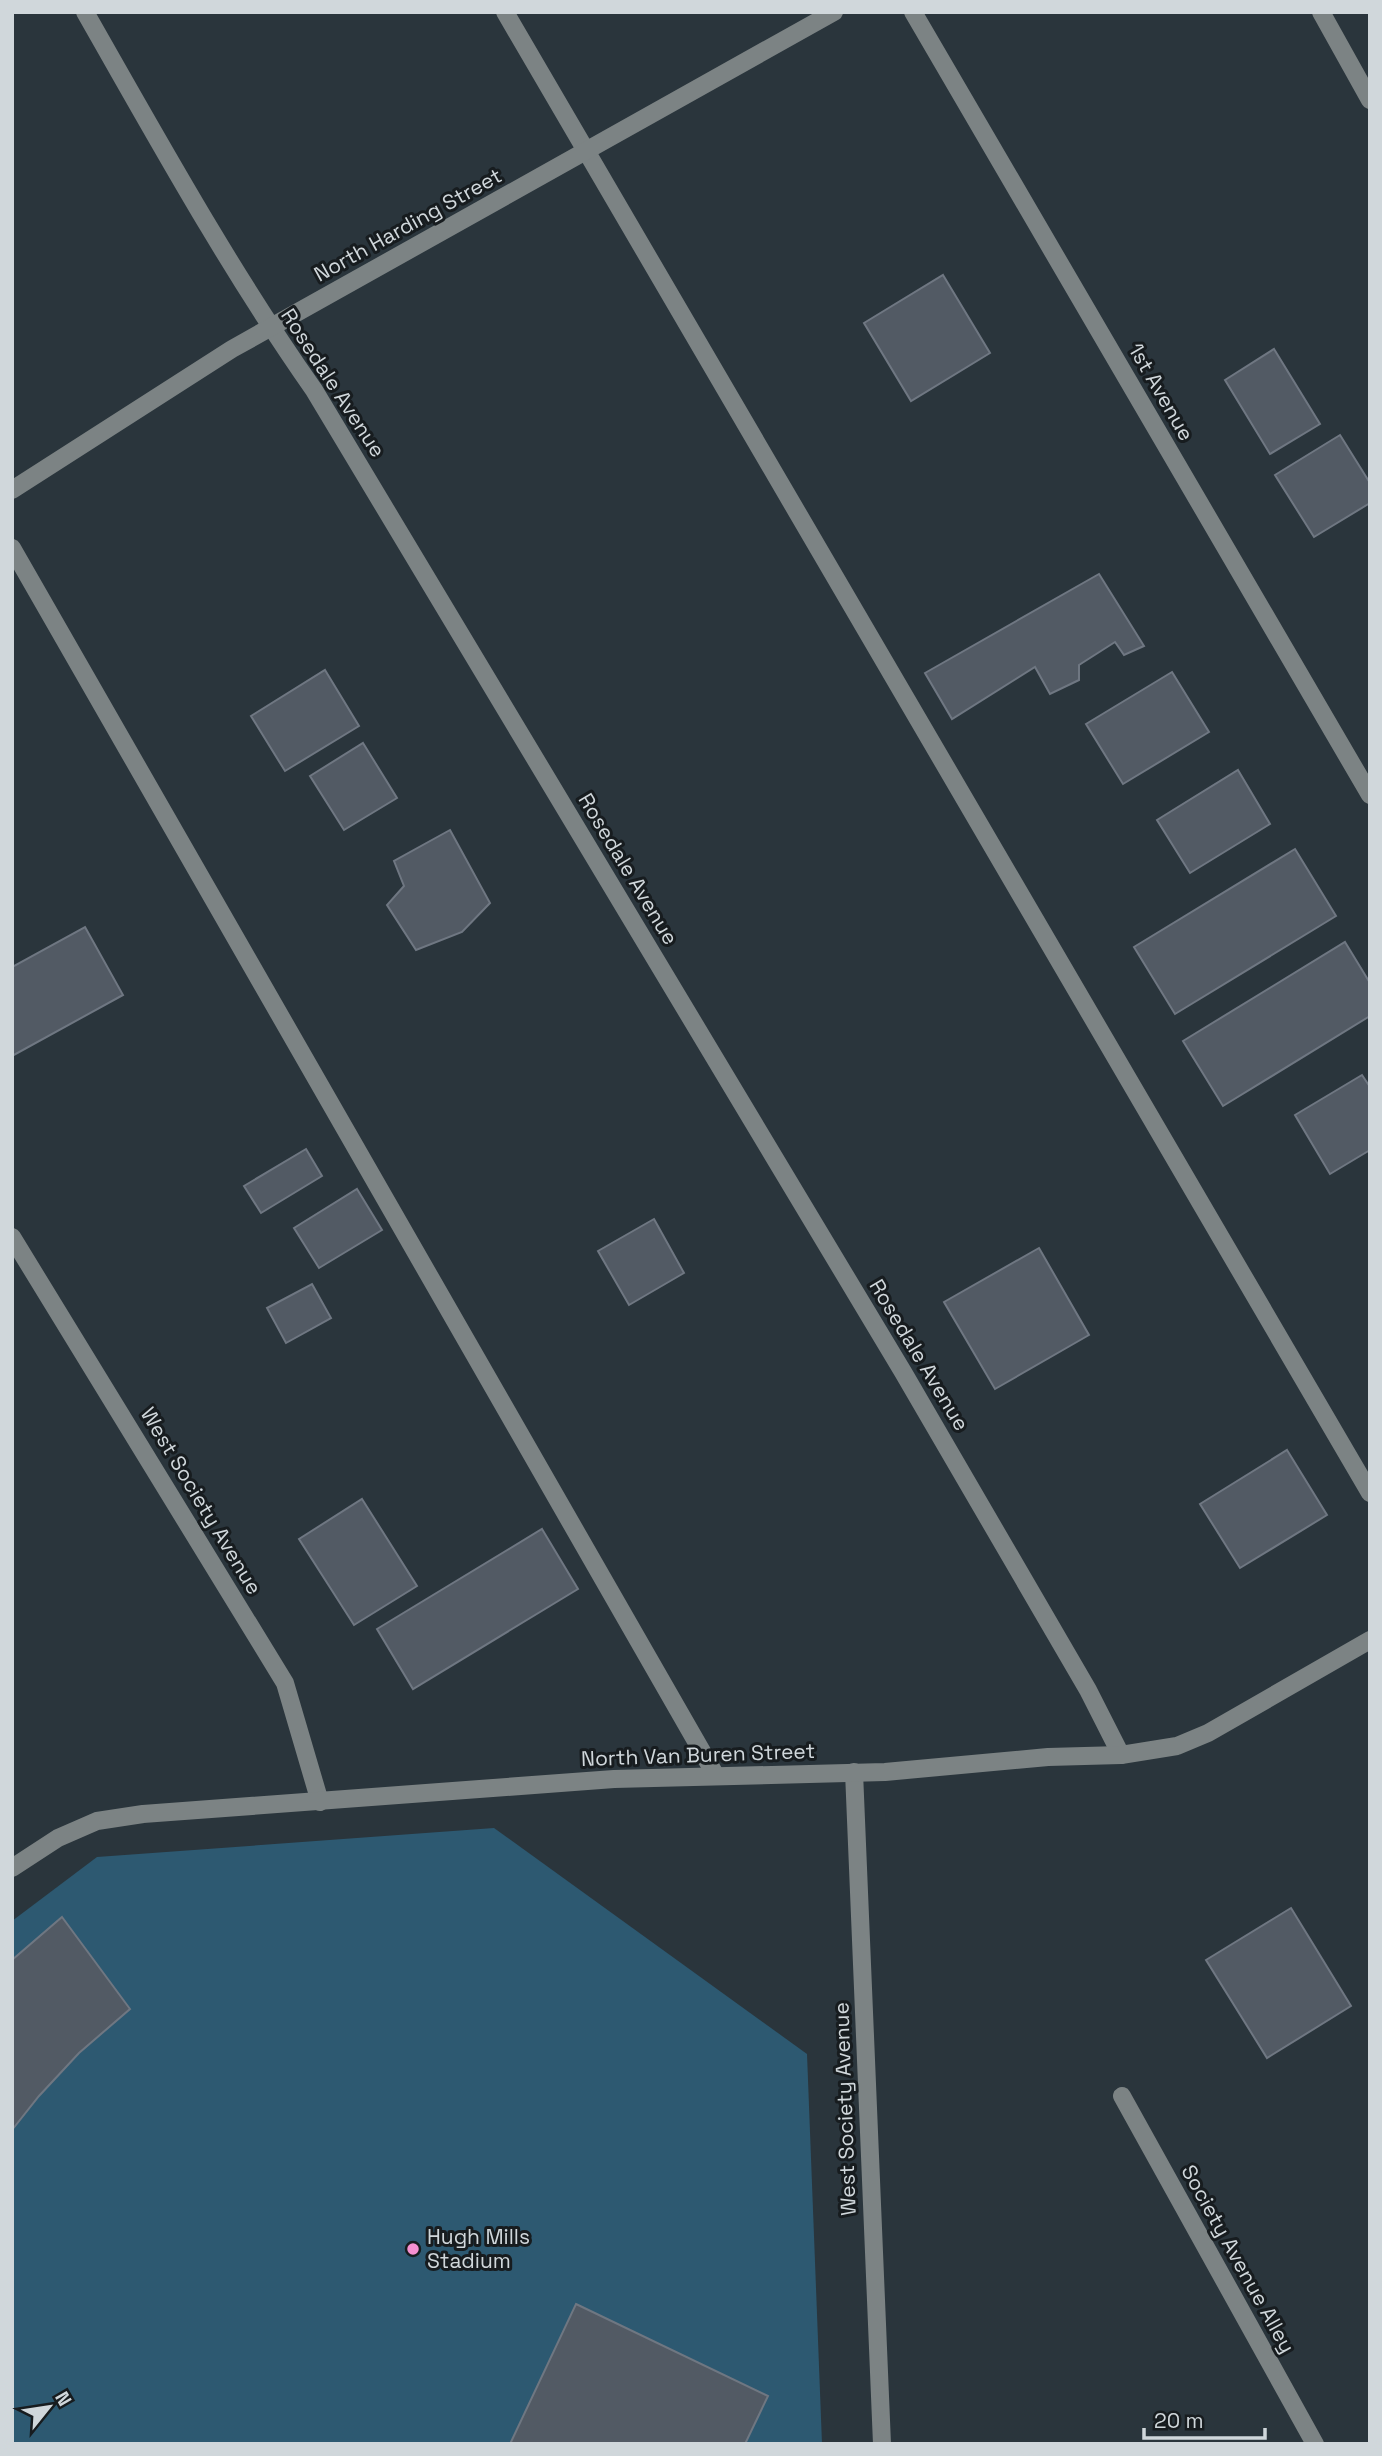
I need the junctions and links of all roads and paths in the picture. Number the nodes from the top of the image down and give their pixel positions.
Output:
1 (85, 12) edge
2 (505, 12) edge
3 (834, 12) edge
4 (913, 12) edge
5 (1321, 12) edge
6 (1370, 100) edge
7 (585, 152) junction
8 (270, 328) junction
9 (12, 490) edge
10 (12, 548) edge
11 (1370, 795) edge
12 (12, 1237) edge
13 (1370, 1493) edge
14 (1370, 1640) edge
15 (1121, 1755) junction
16 (854, 1773) junction
17 (716, 1776) junction
18 (320, 1802) junction
19 (12, 1868) edge
20 (1122, 2096) dead end
21 (882, 2444) edge
22 (1315, 2444) edge

1 - 8 street, Rosedale Avenue
2 - 7 street
3 - 7 street, North Harding Street
4 - 11 street, 1st Avenue
5 - 6 street
7 - 8 street, North Harding Street
7 - 13 street
8 - 9 street, North Harding Street
8 - 15 street, Rosedale Avenue
10 - 17 street
12 - 18 street, West Society Avenue
14 - 15 street, North Van Buren Street
15 - 16 street, North Van Buren Street
16 - 17 street, North Van Buren Street
16 - 21 street, West Society Avenue
17 - 18 street, North Van Buren Street
18 - 19 street, North Van Buren Street
20 - 22 street, Society Avenue Alley

